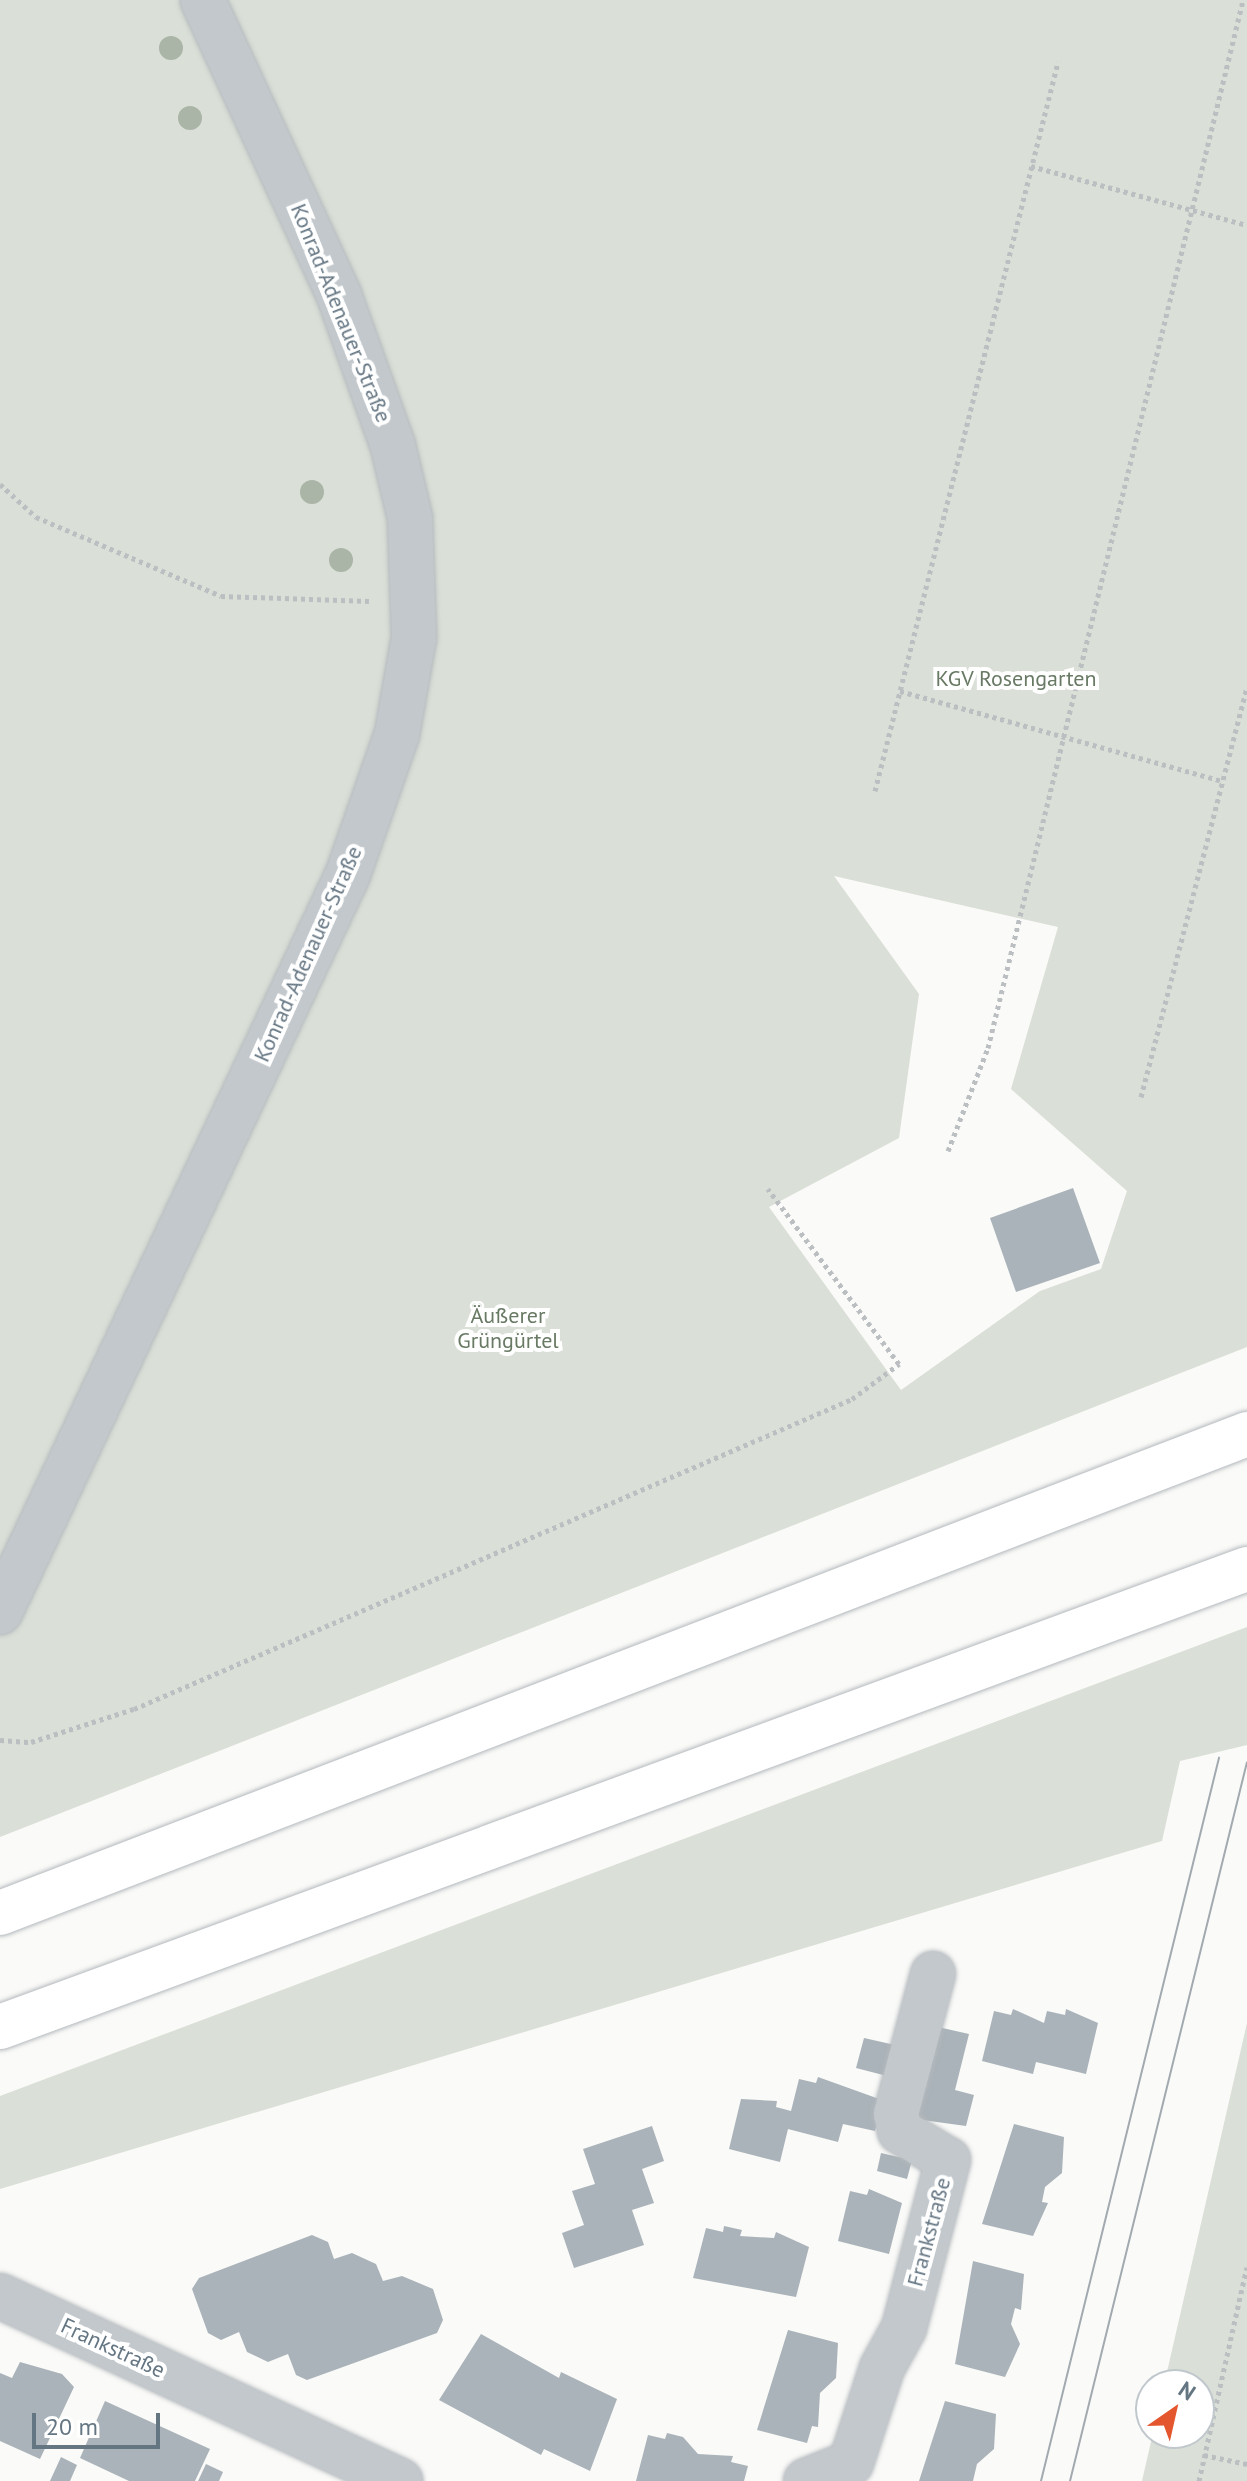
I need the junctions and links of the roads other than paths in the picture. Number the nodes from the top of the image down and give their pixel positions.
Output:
1 (203, 0) edge
2 (1247, 1434) edge
3 (1247, 1569) edge
4 (0, 1612) edge
5 (0, 1913) edge
6 (933, 1974) dead end
7 (0, 2027) edge
8 (0, 2296) edge
9 (400, 2481) edge
10 (806, 2481) edge

1 - 4 street, Konrad-Adenauer-Straße
2 - 5 highway
3 - 7 highway
6 - 10 street, Frankstraße
8 - 9 street, Frankstraße

